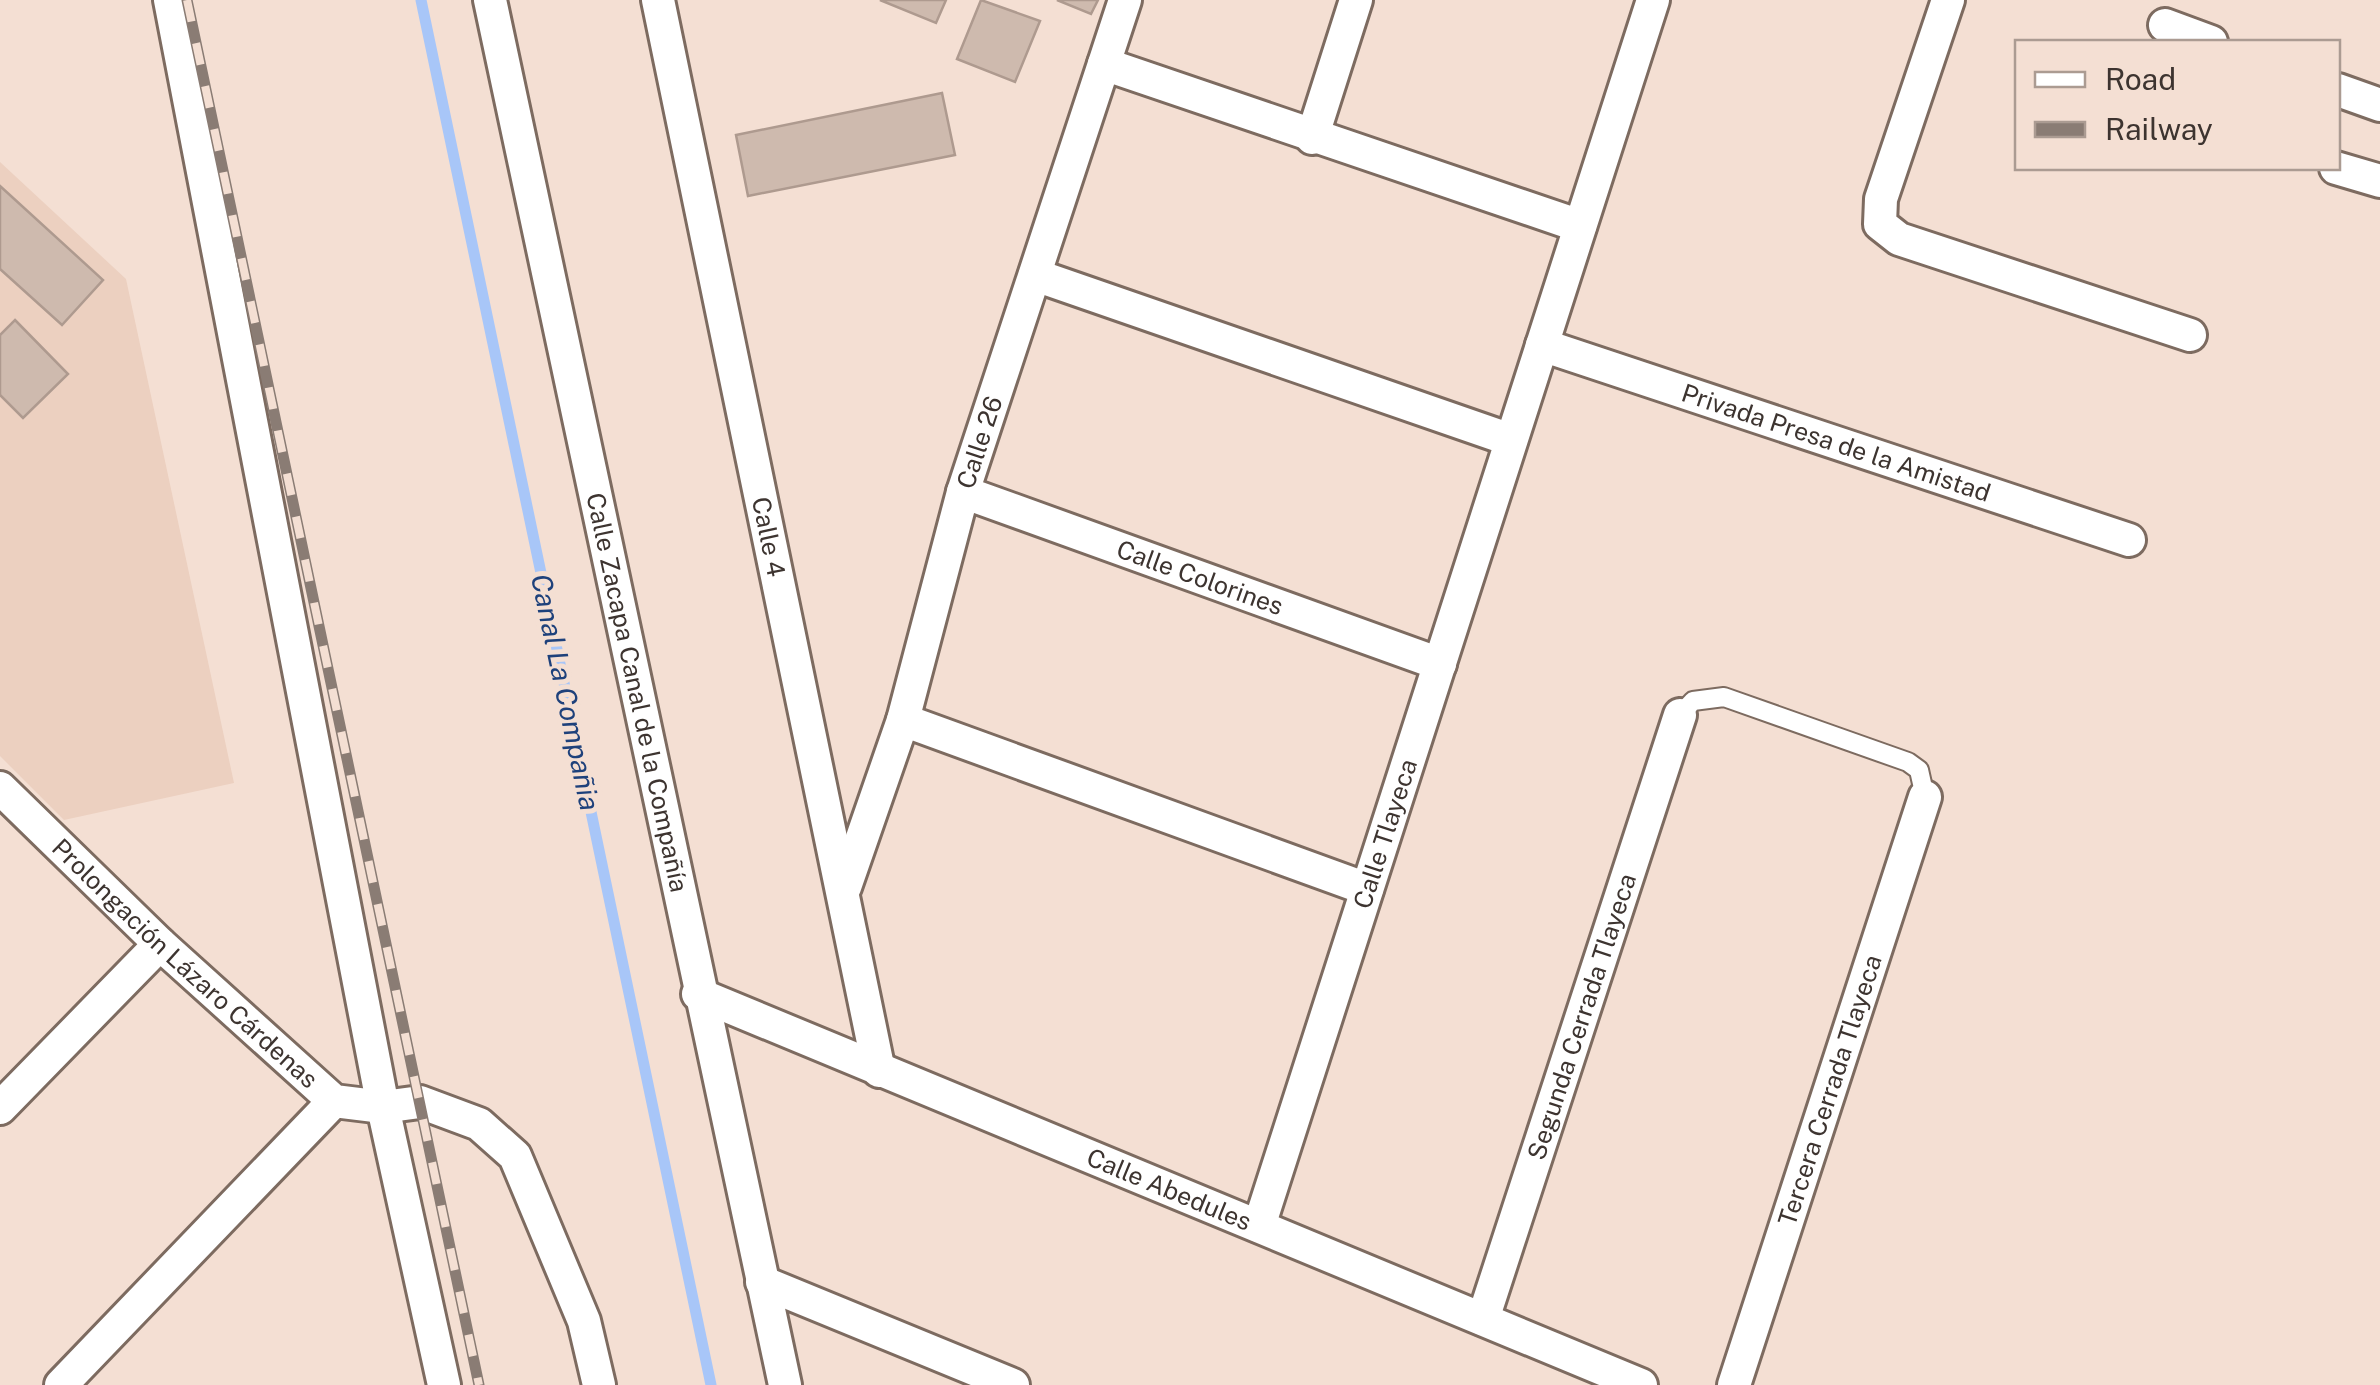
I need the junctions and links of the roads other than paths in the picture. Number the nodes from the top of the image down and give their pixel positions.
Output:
1 (170, 0) edge
2 (490, 0) edge
3 (658, 0) edge
4 (1125, 0) edge
5 (1356, 0) edge
6 (1653, 0) edge
7 (1948, 0) edge
8 (2165, 25) dead end
9 (2206, 40) edge
10 (1104, 64) junction
11 (2340, 91) edge
12 (2380, 106) edge
13 (1312, 138) junction
14 (2340, 169) edge
15 (2380, 181) edge
16 (1580, 226) junction
17 (1035, 275) junction
18 (2190, 336) dead end
19 (1542, 346) junction
20 (1512, 440) junction
21 (963, 492) junction
22 (2130, 540) dead end
23 (1440, 664) junction
24 (1680, 715) joint
25 (903, 720) junction
26 (0, 788) edge
27 (1925, 797) joint
28 (845, 888) junction
29 (1367, 888) junction
30 (160, 944) junction
31 (698, 994) junction
32 (880, 1071) junction
33 (334, 1101) junction
34 (384, 1107) junction
35 (0, 1108) edge
36 (1258, 1226) junction
37 (762, 1282) junction
38 (1483, 1320) junction
39 (438, 1382) edge
40 (61, 1385) edge
41 (599, 1385) edge
42 (785, 1385) edge
43 (1012, 1385) edge
44 (1641, 1385) edge
45 (1734, 1385) edge

1 - 34 street
2 - 31 street, Calle Zacapa Canal de la Compañía
3 - 28 street, Calle 4
4 - 10 street, Calle 26
5 - 13 street
6 - 16 street, Calle Tlayeca
7 - 18 street
8 - 9 street
10 - 13 street
10 - 17 street, Calle 26
11 - 12 street
13 - 16 street
14 - 15 street
16 - 19 street, Calle Tlayeca
17 - 20 street
17 - 21 street, Calle 26
19 - 20 street, Calle Tlayeca
19 - 22 street, Privada Presa de la Amistad
20 - 23 street, Calle Tlayeca
21 - 23 street, Calle Colorines
21 - 25 street, Calle 26
23 - 29 street, Calle Tlayeca
24 - 27 lane
24 - 38 street, Segunda Cerrada Tlayeca
25 - 28 street, Calle 26
25 - 29 street
26 - 30 street, Prolongación Lázaro Cárdenas
27 - 45 street, Tercera Cerrada Tlayeca
28 - 32 street, Calle 4
29 - 36 street, Calle Tlayeca
30 - 33 street, Prolongación Lázaro Cárdenas
30 - 35 street
31 - 32 street, Calle Abedules
31 - 37 street, Calle Zacapa Canal de la Compañía
32 - 36 street, Calle Abedules
33 - 34 street, Prolongación Lázaro Cárdenas
33 - 40 street
34 - 39 street
34 - 41 street, Prolongación Lázaro Cárdenas
36 - 38 street, Calle Abedules
37 - 42 street, Calle Zacapa Canal de la Compañía
37 - 43 street
38 - 44 street, Calle Abedules

